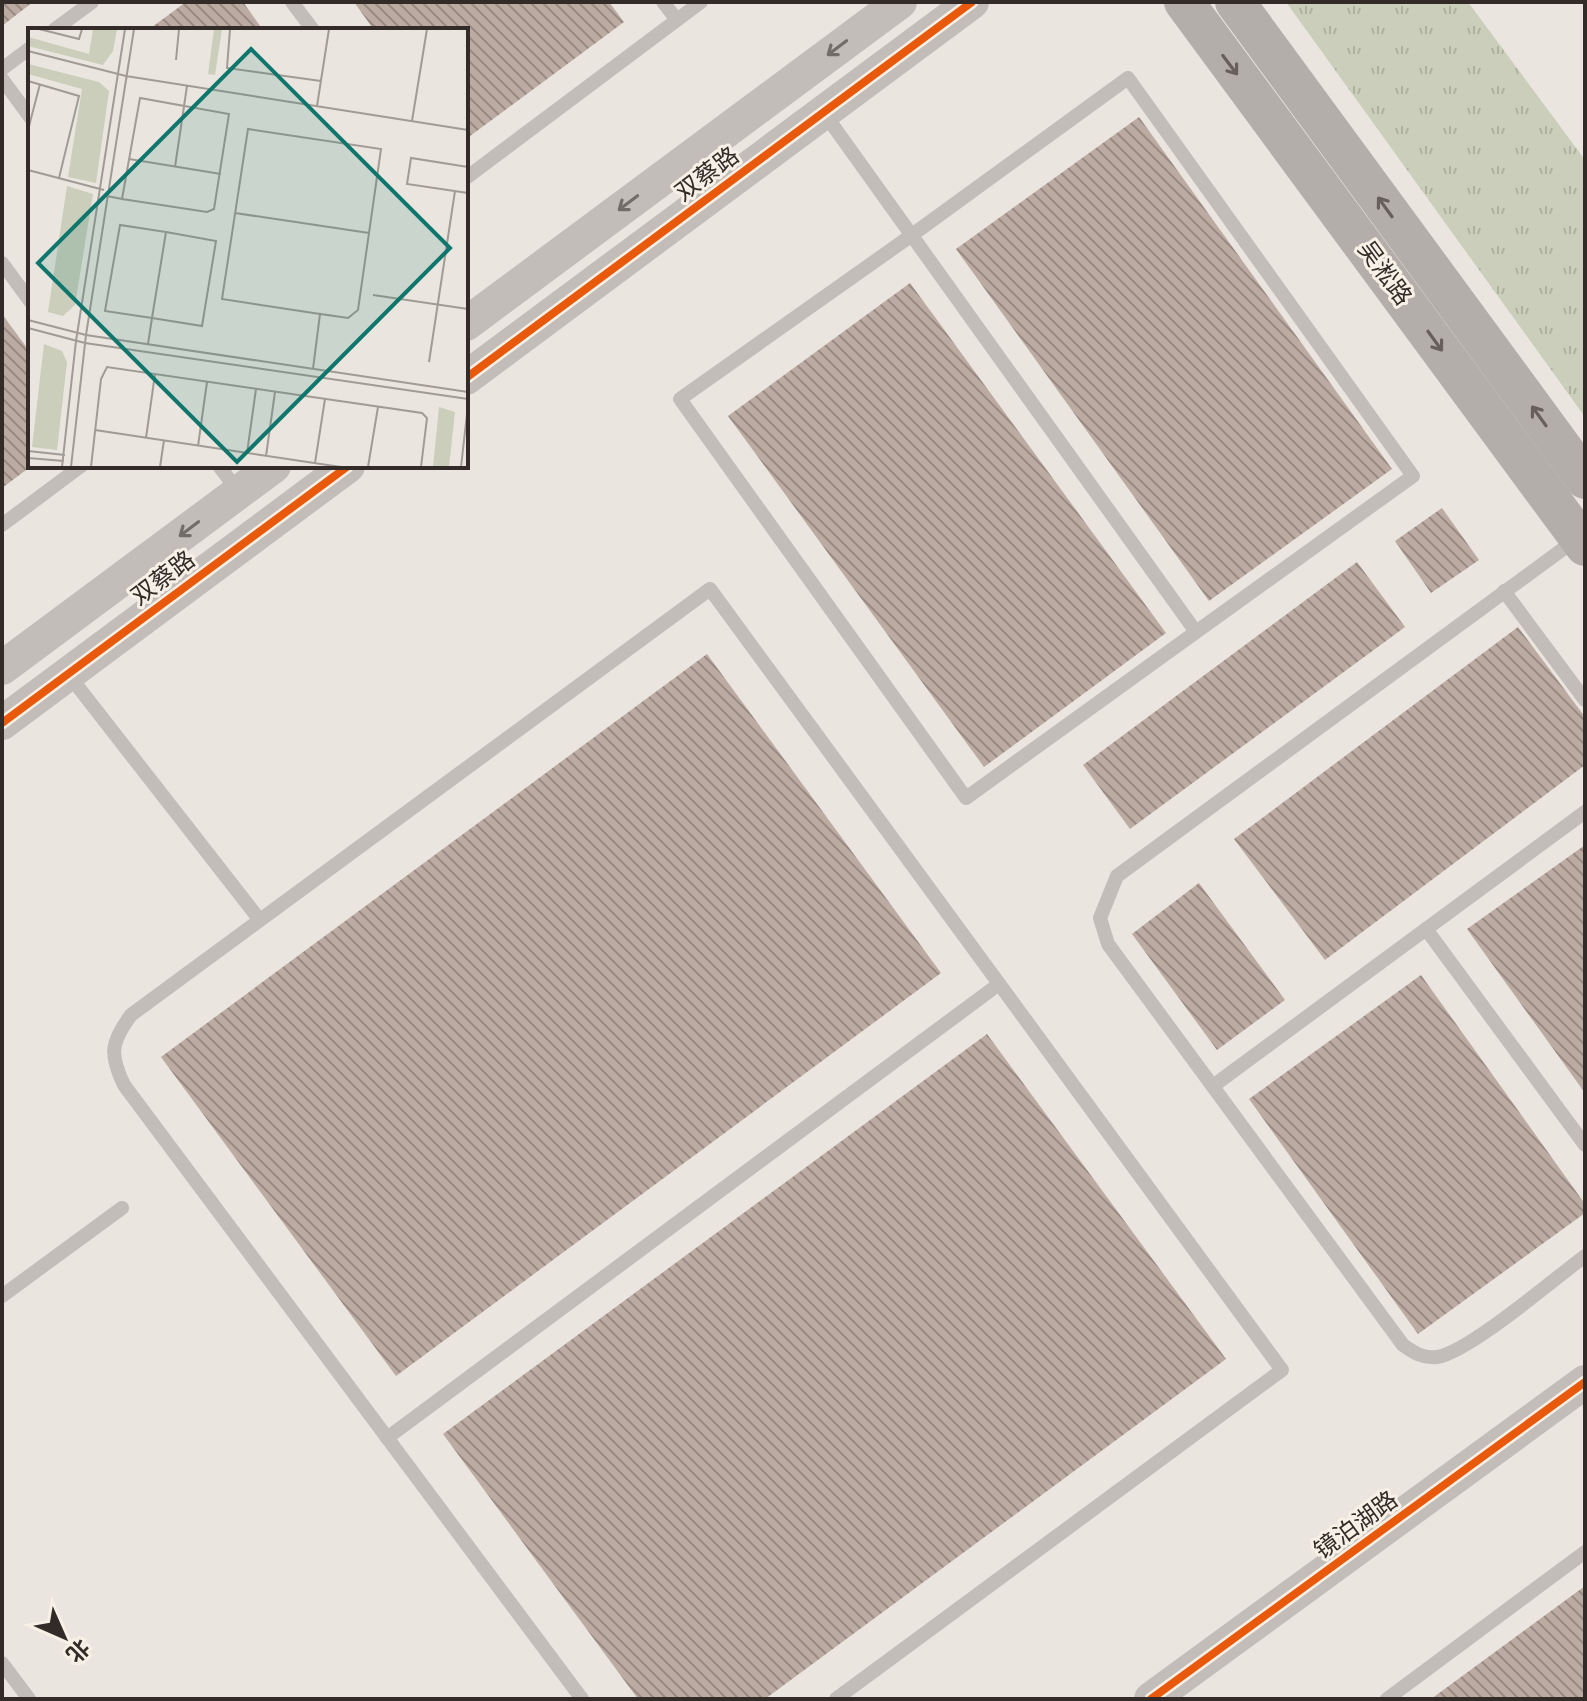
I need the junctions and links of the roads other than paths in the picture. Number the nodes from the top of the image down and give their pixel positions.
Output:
1 (91, 2) edge
2 (292, 2) edge
3 (663, 2) edge
4 (701, 2) edge
5 (900, 2) edge
6 (972, 2) edge
7 (1184, 2) edge
8 (1235, 2) edge
9 (677, 20) junction
10 (57, 28) edge
11 (312, 28) edge
12 (28, 50) edge
13 (2, 69) edge
14 (2, 79) edge
15 (823, 112) junction
16 (28, 114) edge
17 (468, 177) edge
18 (912, 235) junction
19 (2, 263) edge
20 (28, 298) edge
21 (468, 323) edge
22 (468, 377) edge
23 (78, 468) edge
24 (267, 468) edge
25 (345, 468) edge
26 (229, 479) edge
27 (1585, 479) edge
28 (2, 525) edge
29 (1582, 542) edge
30 (1504, 591) junction
31 (1196, 632) junction
32 (2, 668) edge
33 (68, 674) junction
34 (1585, 700) edge
35 (2, 723) edge
36 (1585, 812) edge
37 (259, 919) junction
38 (1426, 929) junction
39 (999, 984) junction
40 (1213, 1086) junction
41 (1585, 1145) edge
42 (122, 1208) dead end
43 (1585, 1256) edge
44 (2, 1296) edge
45 (1585, 1382) edge
46 (387, 1438) junction
47 (1585, 1552) edge
48 (2, 1663) edge
49 (29, 1699) edge
50 (582, 1699) edge
51 (836, 1699) edge
52 (1151, 1699) edge
53 (1387, 1699) edge

1 - 10 lane
2 - 11 lane
3 - 9 lane
4 - 9 lane
5 -> 21 street, 双蔡路
6 - 15 street, 双蔡路
7 -> 29 main road, 吴淞路
27 -> 8 main road, 吴淞路
9 - 17 lane
12 - 13 lane
14 - 16 lane
15 - 18 lane
15 - 22 street, 双蔡路
18 - 31 lane
18 - 31 lane
18 - 31 lane
19 - 20 lane
23 - 28 lane
24 - 26 street, 双蔡路
25 - 33 street, 双蔡路
26 -> 32 street, 双蔡路
29 - 30 lane
30 - 34 lane
30 - 40 lane
33 - 35 street, 双蔡路
33 - 37 lane
36 - 38 lane
37 - 39 lane
37 - 46 lane
38 - 40 lane
38 - 41 lane
39 - 46 lane
39 - 51 lane
40 - 43 lane
42 - 44 lane
45 - 52 street, 镜泊湖路
46 - 50 lane
47 - 53 lane
48 - 49 lane

